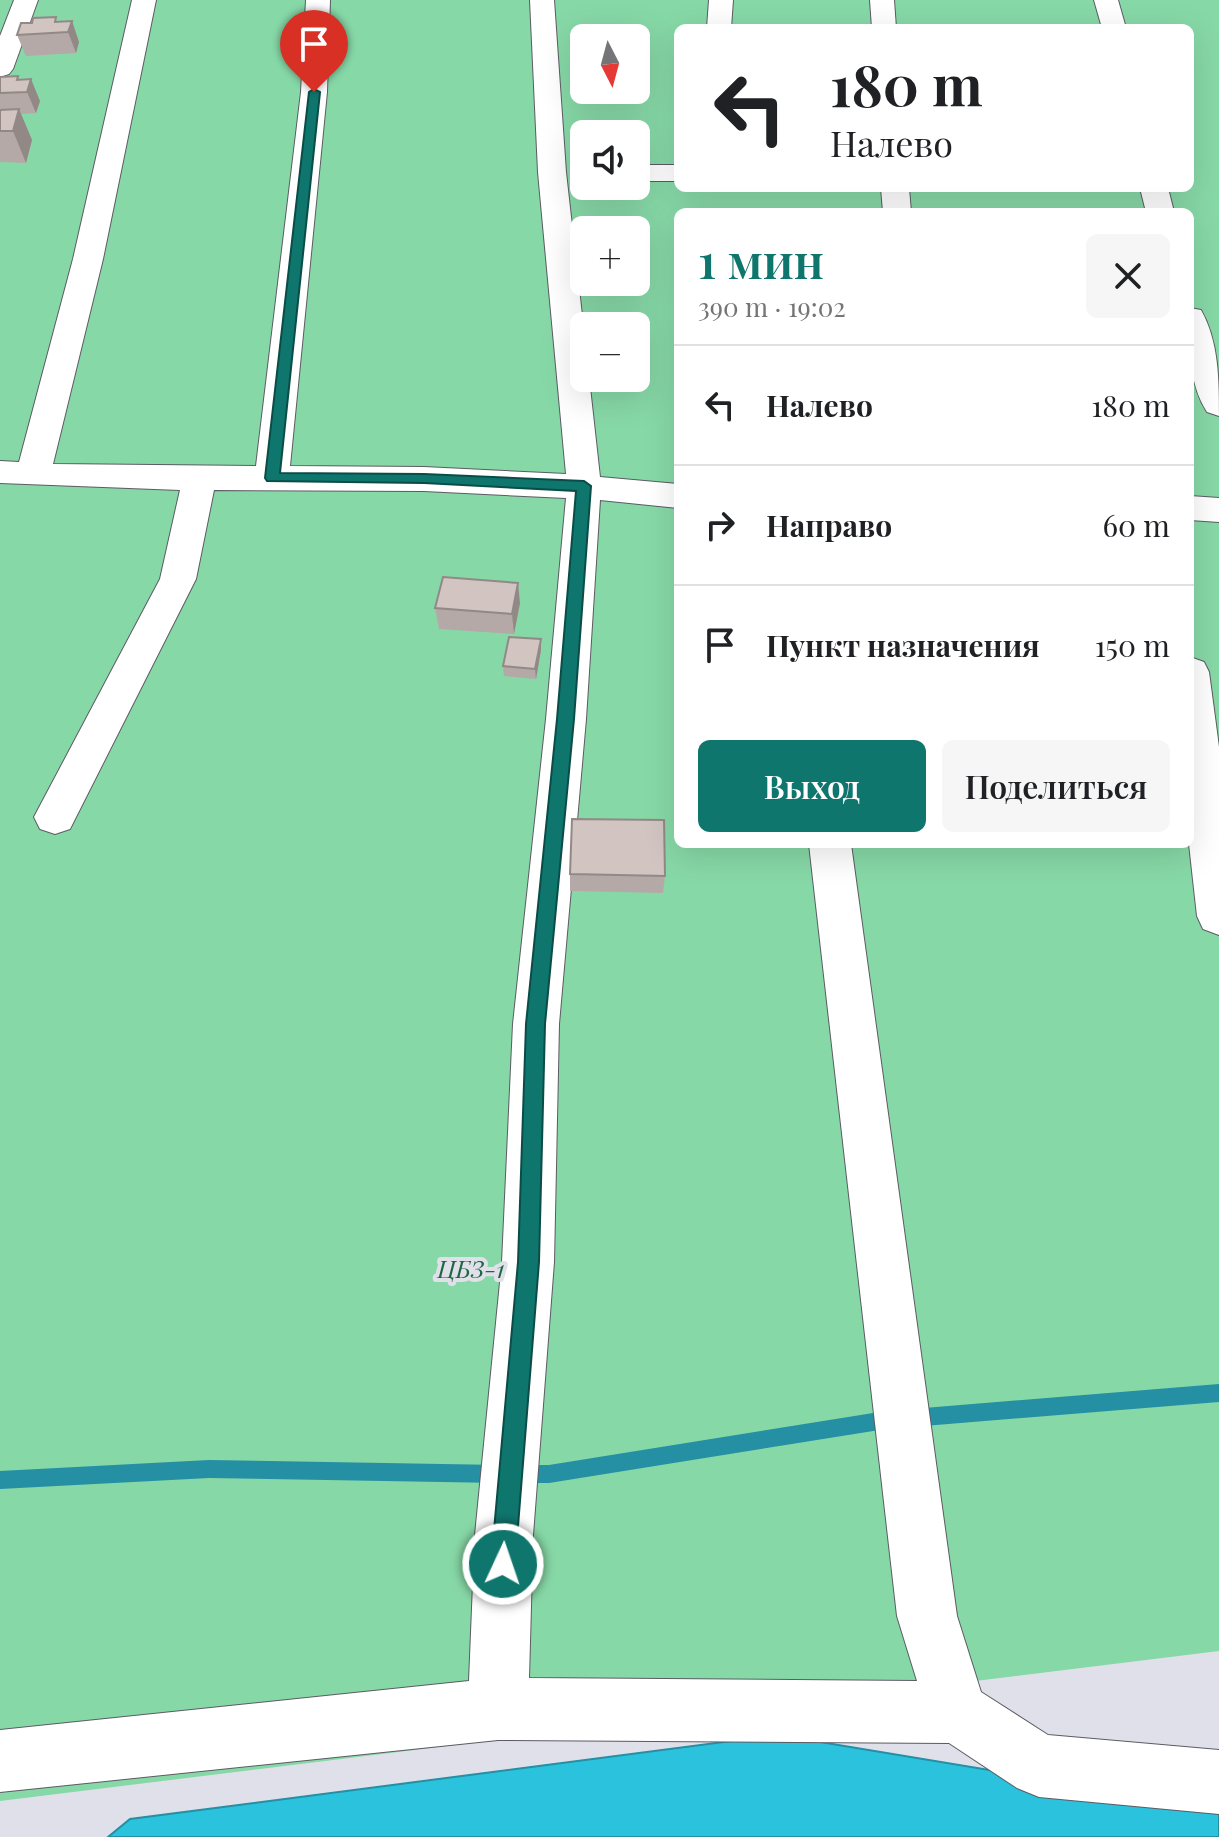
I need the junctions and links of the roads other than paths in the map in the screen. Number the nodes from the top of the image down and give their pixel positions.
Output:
1 (26, 0) edge
2 (144, 0) edge
3 (318, 0) edge
4 (542, 0) edge
5 (721, 0) edge
6 (882, 0) edge
7 (1106, 0) edge
8 (719, 24) edge
9 (884, 24) edge
10 (1113, 24) edge
11 (0, 69) edge
12 (552, 172) junction
13 (570, 172) edge
14 (650, 173) edge
15 (674, 173) edge
16 (1194, 329) edge
17 (1219, 405) edge
18 (16, 474) edge
19 (272, 478) junction
20 (199, 480) junction
21 (584, 486) junction
22 (674, 496) edge
23 (1194, 508) edge
24 (1219, 510) edge
25 (1194, 706) edge
26 (55, 817) dead end
27 (831, 848) edge
28 (1219, 916) edge
29 (498, 1709) junction
30 (957, 1712) junction
31 (0, 1761) edge
32 (1219, 1782) edge

1 - 11 street
2 - 18 street
3 - 19 street
4 - 12 street
5 - 8 street
6 - 9 street
7 - 10 street
12 - 13 street
12 - 21 street
14 - 15 street
16 - 17 street
18 - 20 street
19 - 20 street
19 - 21 street
20 - 26 street
21 - 22 street
21 - 29 street
23 - 24 street
25 - 28 street
27 - 30 street
29 - 30 street
29 - 31 street
30 - 32 street

